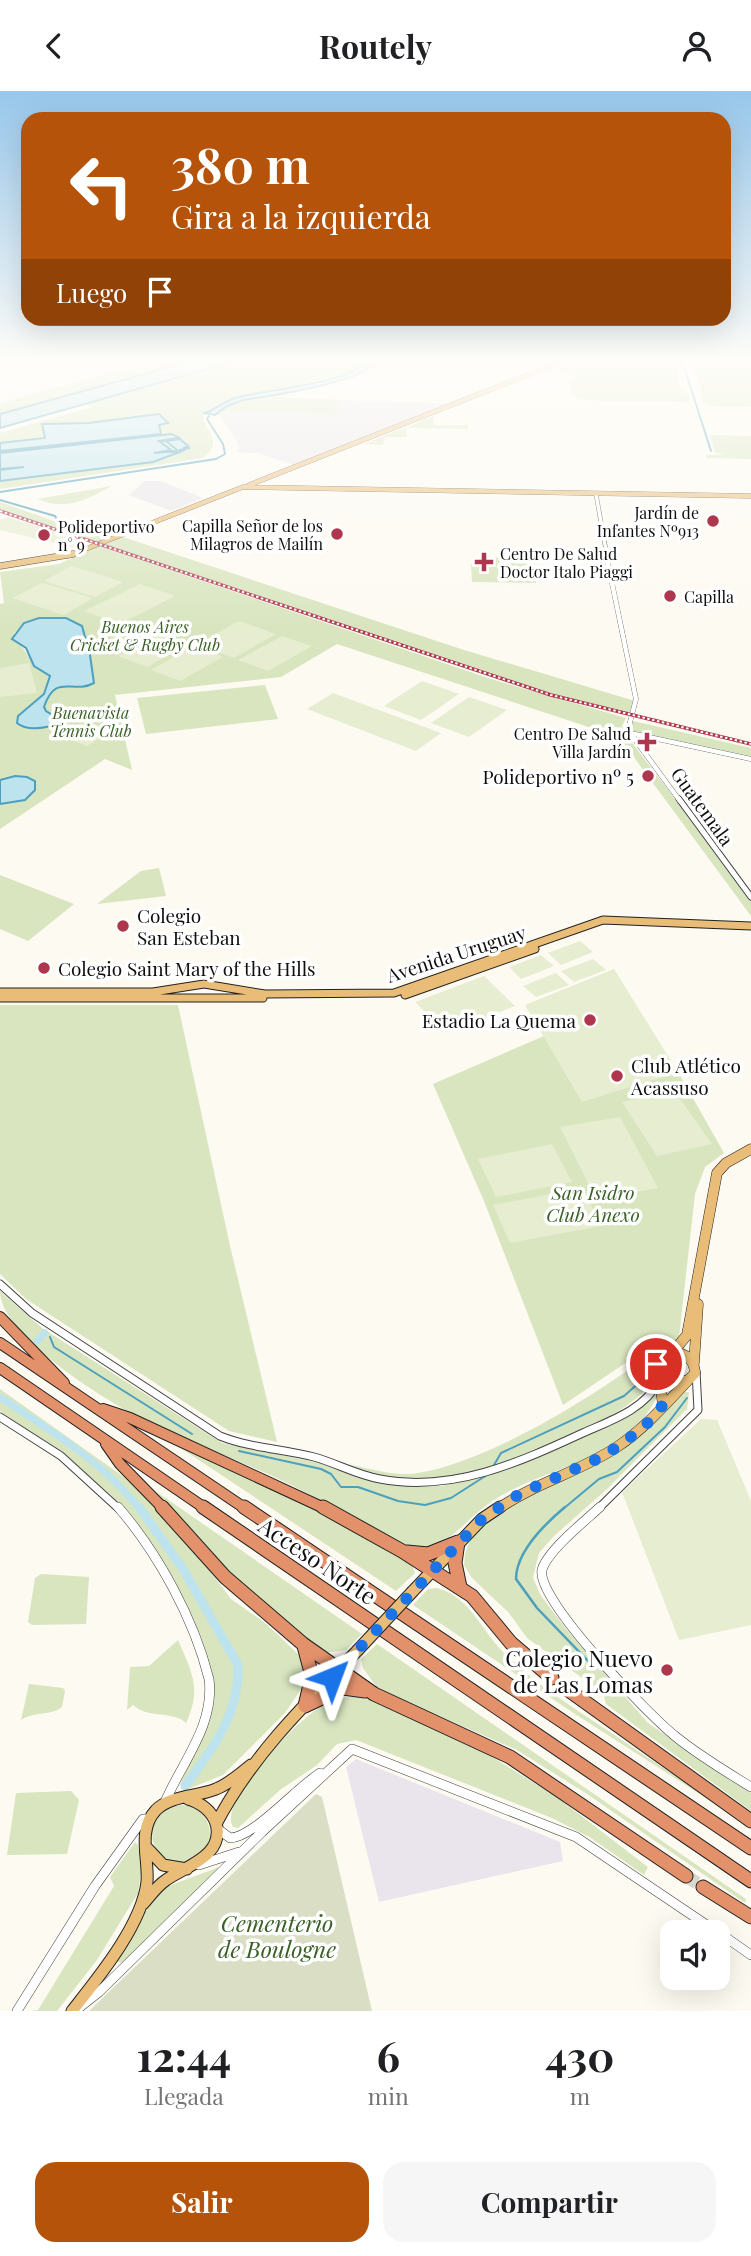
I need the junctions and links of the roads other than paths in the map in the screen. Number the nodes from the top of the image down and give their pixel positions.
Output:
1 (336, 452) edge
2 (260, 480) junction
3 (243, 487) junction
4 (266, 489) junction
5 (255, 492) junction
6 (227, 495) junction
7 (596, 495) junction
8 (751, 497) edge
9 (116, 537) junction
10 (0, 568) edge
11 (630, 733) junction
12 (751, 759) edge
13 (751, 897) edge
14 (751, 928) edge
15 (0, 992) edge
16 (0, 998) edge
17 (751, 1149) edge
18 (702, 1259) junction
19 (0, 1284) edge
20 (0, 1317) edge
21 (0, 1343) edge
22 (671, 1352) junction
23 (695, 1365) junction
24 (0, 1368) edge
25 (659, 1375) junction
26 (688, 1381) junction
27 (72, 1392) junction
28 (91, 1405) junction
29 (663, 1405) junction
30 (0, 1417) edge
31 (103, 1440) junction
32 (458, 1542) junction
33 (402, 1551) junction
34 (433, 1570) junction
35 (460, 1587) junction
36 (303, 1644) junction
37 (339, 1669) junction
38 (552, 1678) dead end
39 (567, 1689) dead end
40 (374, 1694) junction
41 (305, 1706) junction
42 (334, 1764) junction
43 (251, 1765) junction
44 (751, 1787) edge
45 (187, 1799) junction
46 (164, 1804) junction
47 (149, 1819) junction
48 (751, 1821) edge
49 (216, 1826) junction
50 (146, 1845) junction
51 (751, 1848) edge
52 (245, 1849) junction
53 (191, 1867) junction
54 (686, 1876) tunnel mouth
55 (751, 1881) edge
56 (704, 1887) tunnel mouth
57 (138, 1909) junction
58 (751, 1917) edge
59 (700, 1920) edge
60 (730, 1941) edge
61 (751, 1955) edge
62 (17, 2011) edge
63 (73, 2011) edge

1 - 2 main road
2 - 3 main road
2 - 4 main road
3 - 4 main road
3 - 5 main road
3 - 6 main road
3 - 9 main road
4 - 7 main road
5 - 6 main road
5 - 7 main road
6 - 9 main road
7 - 8 main road
7 - 11 street
9 - 10 main road
11 - 12 street
11 - 13 street, Guatemala
14 - 15 main road, Avenida Uruguay
14 - 16 main road, Avenida Uruguay
17 - 18 main road
18 - 22 main road
18 - 23 main road
19 - 25 street
20 - 27 highway
21 - 27 highway, Acceso Norte
22 - 23 main road
22 - 25 main road
23 - 26 main road
23 - 44 street
24 - 31 highway, Acceso Norte
25 - 26 main road
25 - 29 main road
26 - 29 main road
27 - 28 highway, Acceso Norte
28 - 33 highway
28 - 51 highway, Acceso Norte
29 - 32 main road
30 - 46 street
31 - 36 highway
31 - 55 highway, Acceso Norte
32 - 33 highway
32 - 34 main road
32 - 35 highway
33 - 34 highway
34 - 35 highway
34 - 37 main road, bridge
35 - 38 highway
36 - 37 highway
36 - 41 highway
37 - 40 highway
37 - 41 main road
39 - 48 highway
40 - 41 highway
40 - 54 highway
41 - 43 main road
42 - 49 street
42 - 52 street
42 - 59 street
43 - 45 main road
43 - 49 main road
45 - 46 main road
45 - 49 main road
46 - 47 main road
47 - 50 main road
47 - 62 street
49 - 53 main road
50 - 53 main road
50 - 57 main road
52 - 53 street
52 - 63 street
53 - 57 main road
56 - 58 highway
57 - 63 main road
60 - 61 street

